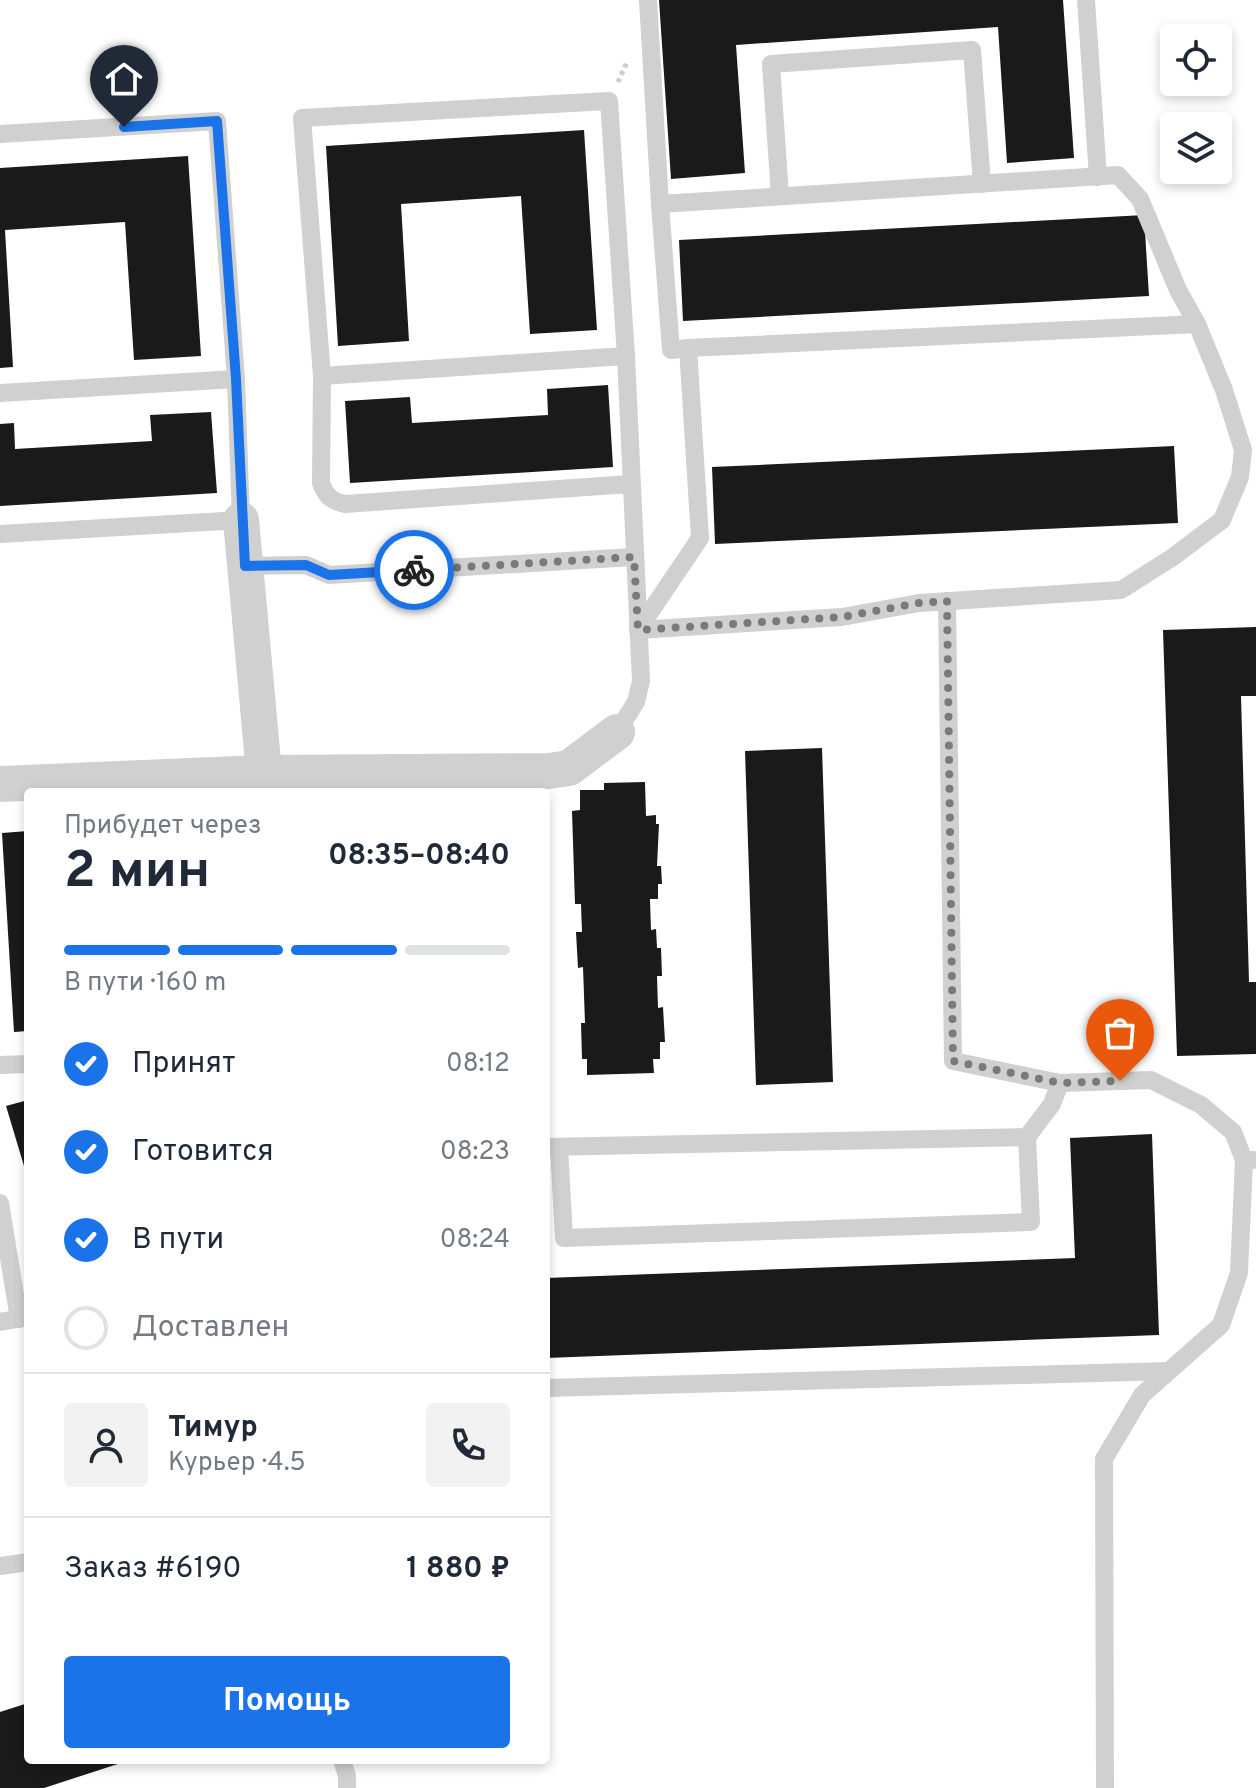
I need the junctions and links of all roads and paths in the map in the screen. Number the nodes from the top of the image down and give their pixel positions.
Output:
1 (648, 0) edge
2 (1086, 0) edge
3 (629, 59) dead end
4 (609, 101) junction
5 (0, 134) edge
6 (1098, 177) junction
7 (982, 184) junction
8 (780, 196) junction
9 (660, 204) junction
10 (1197, 324) junction
11 (688, 348) junction
12 (626, 356) junction
13 (322, 376) junction
14 (236, 379) junction
15 (0, 393) edge
16 (630, 484) junction
17 (241, 520) junction
18 (0, 534) edge
19 (634, 557) junction
20 (245, 566) junction
21 (947, 601) junction
22 (638, 630) junction
23 (617, 732) joint
24 (266, 782) edge
25 (0, 784) edge
26 (24, 1064) edge
27 (0, 1065) edge
28 (1060, 1083) junction
29 (1027, 1137) junction
30 (553, 1147) edge
31 (1250, 1160) edge
32 (0, 1203) edge
33 (24, 1318) edge
34 (0, 1322) edge
35 (1169, 1371) junction
36 (550, 1388) edge
37 (24, 1563) edge
38 (0, 1566) edge
39 (343, 1764) edge
40 (347, 1788) edge
41 (1105, 1788) edge

1 - 9 lane
2 - 6 lane
3 - 4 path
4 - 12 lane
4 - 13 lane
5 - 14 lane
6 - 7 lane
6 - 10 lane
7 - 8 lane
7 - 8 lane
8 - 9 lane
9 - 11 lane
10 - 11 lane
10 - 21 lane
11 - 22 lane
12 - 13 lane
12 - 16 lane
13 - 16 lane
14 - 15 lane
14 - 17 lane
16 - 19 lane
17 - 18 lane
17 - 20 street
19 - 20 lane
19 - 22 lane
20 - 24 street
21 - 22 lane
21 - 28 lane
22 - 23 lane
23 - 24 street
24 - 25 street
26 - 27 lane
28 - 29 lane
28 - 31 lane
29 - 30 lane
29 - 30 lane
31 - 35 lane
32 - 33 lane
33 - 34 lane
35 - 36 lane
35 - 41 lane
37 - 38 lane
39 - 40 lane

